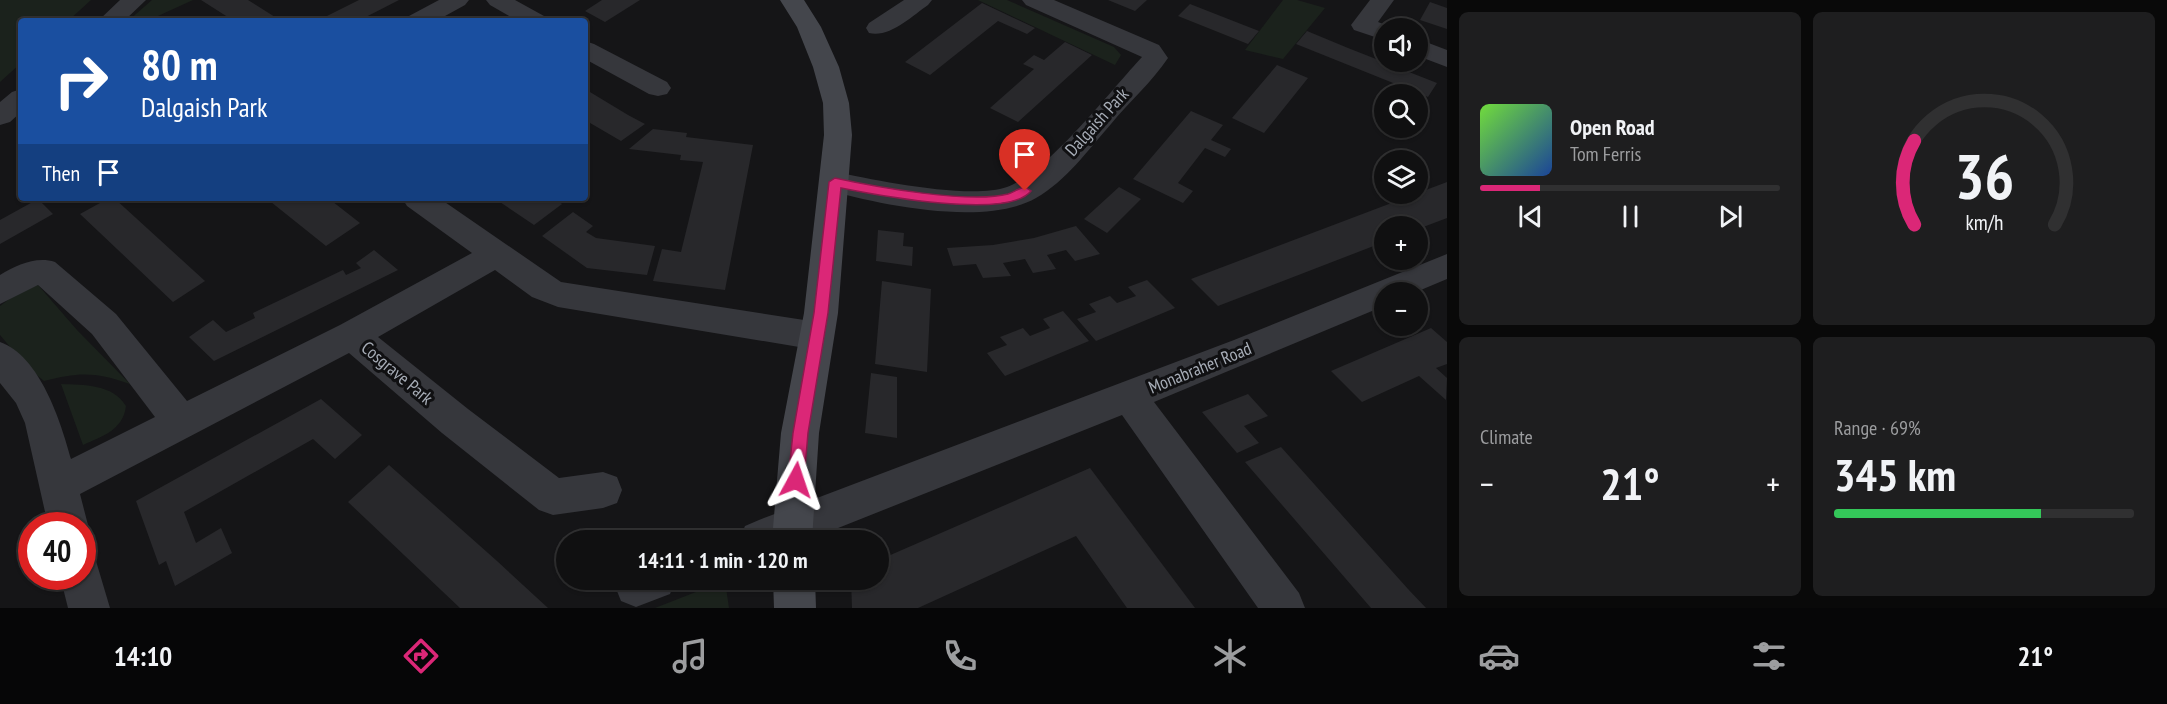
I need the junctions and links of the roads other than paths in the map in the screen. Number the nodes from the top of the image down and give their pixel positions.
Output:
1 (134, 0) edge
2 (457, 0) edge
3 (498, 0) edge
4 (792, 0) edge
5 (920, 0) edge
6 (1034, 0) edge
7 (1382, 0) edge
8 (113, 18) edge
9 (424, 18) edge
10 (530, 18) edge
11 (879, 28) dead end
12 (1374, 29) edge
13 (588, 51) edge
14 (1428, 51) edge
15 (1447, 58) edge
16 (658, 88) dead end
17 (18, 101) edge
18 (0, 116) edge
19 (835, 182) junction
20 (421, 201) edge
21 (497, 254) junction
22 (1447, 266) edge
23 (0, 291) edge
24 (352, 335) junction
25 (817, 336) junction
26 (0, 357) edge
27 (1130, 396) junction
28 (181, 422) junction
29 (58, 485) junction
30 (603, 490) dead end
31 (65, 512) edge
32 (782, 530) edge
33 (796, 530) edge
34 (84, 590) edge
35 (794, 590) edge
36 (89, 608) edge
37 (795, 608) edge
38 (1284, 608) edge

1 - 8 street
2 - 9 street
3 - 10 street
4 - 19 street
5 - 11 street
6 - 19 street, Dalgaish Park
7 - 12 street
13 - 16 street
14 - 15 street
17 - 18 street
19 - 25 street
20 - 21 street
21 - 24 street, Cosgrave Park
21 - 25 street
22 - 27 street, Monabraher Road
23 - 28 street
24 - 28 street
24 - 30 street, Cosgrave Park
25 - 32 street
26 - 29 street
27 - 33 street
27 - 38 street, Monabraher Road
28 - 29 street
29 - 31 street
34 - 36 street
35 - 37 street

